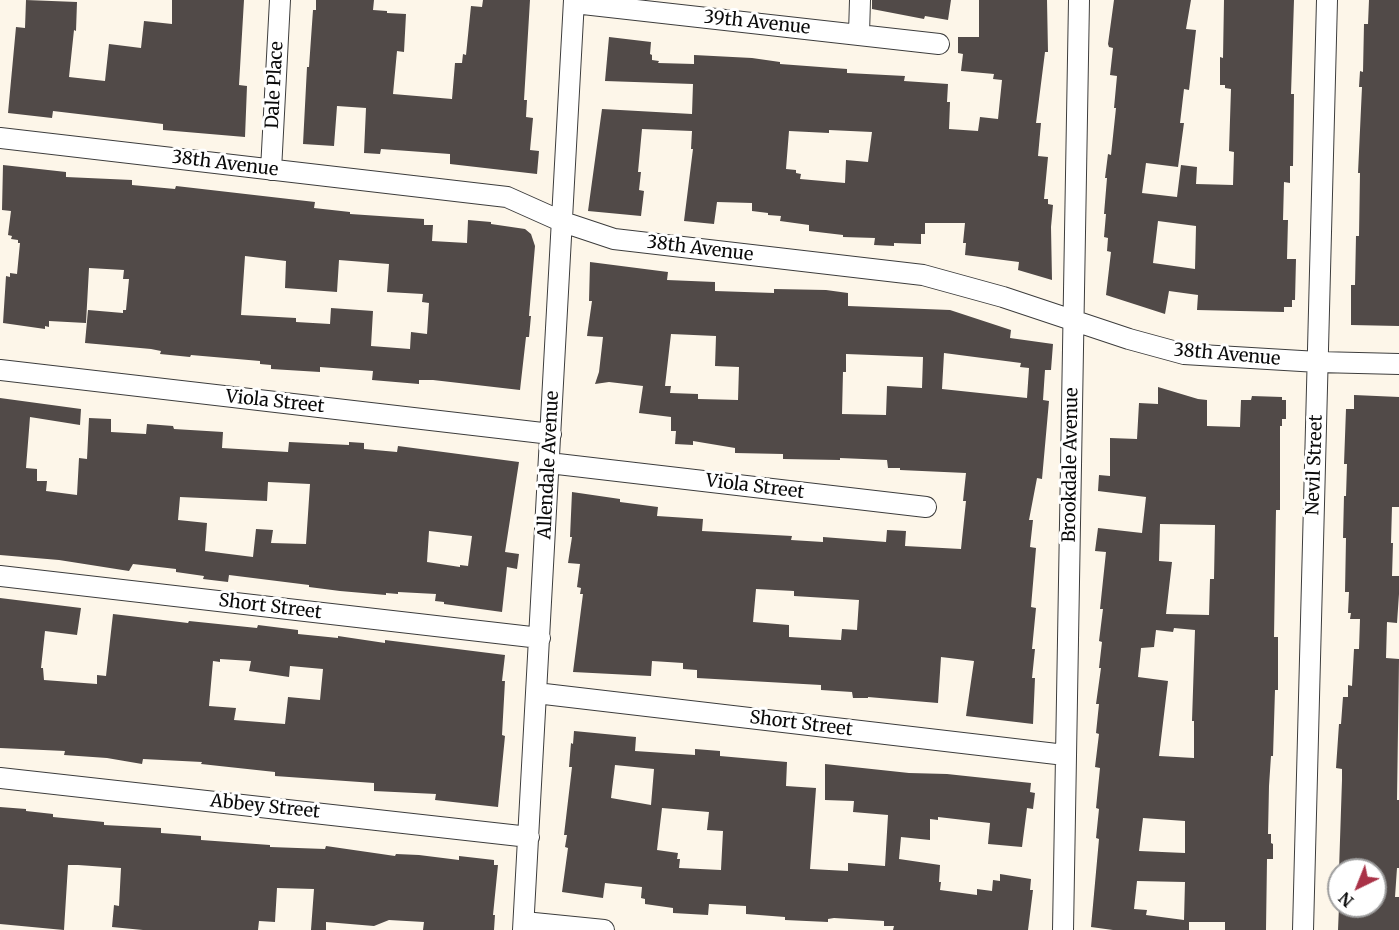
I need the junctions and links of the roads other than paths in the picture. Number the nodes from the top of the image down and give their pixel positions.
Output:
1 (280, 0) edge
2 (860, 0) edge
3 (1079, 0) edge
4 (1327, 0) edge
5 (574, 2) edge
6 (859, 34) junction
7 (939, 44) dead end
8 (0, 138) edge
9 (271, 170) junction
10 (563, 222) junction
11 (1073, 321) junction
12 (1318, 362) junction
13 (1399, 364) edge
14 (0, 370) edge
15 (551, 434) junction
16 (549, 463) junction
17 (926, 507) dead end
18 (0, 576) edge
19 (540, 638) junction
20 (536, 693) junction
21 (1065, 755) junction
22 (0, 778) edge
23 (529, 837) junction
24 (523, 926) edge
25 (604, 930) edge
26 (1063, 930) edge
27 (1303, 930) edge

1 - 9 street, Dale Place
2 - 6 street
3 - 11 street, Brookdale Avenue
4 - 12 street, Nevil Street
5 - 6 street, 39th Avenue
5 - 10 street, Allendale Avenue
6 - 7 street, 39th Avenue
8 - 9 street, 38th Avenue
9 - 10 street, 38th Avenue
10 - 11 street, 38th Avenue
10 - 15 street, Allendale Avenue
11 - 12 street, 38th Avenue
11 - 21 street, Brookdale Avenue
12 - 13 street, 38th Avenue
12 - 27 street, Nevil Street
14 - 15 street, Viola Street
15 - 16 street, Allendale Avenue
16 - 17 street, Viola Street
16 - 19 street, Allendale Avenue
18 - 19 street, Short Street
19 - 20 street, Allendale Avenue
20 - 21 street, Short Street
20 - 23 street, Allendale Avenue
21 - 26 street, Brookdale Avenue
22 - 23 street, Abbey Street
23 - 24 street, Allendale Avenue
24 - 25 street

